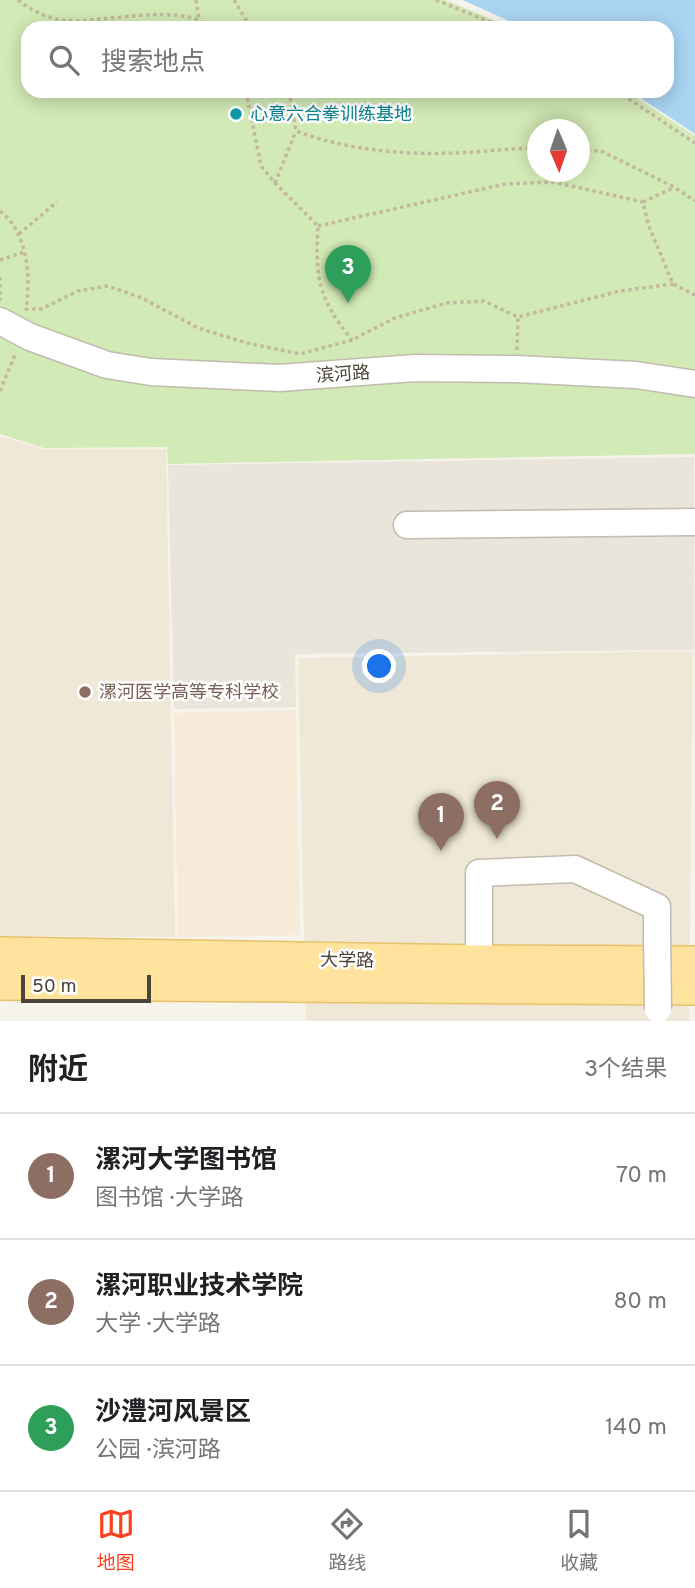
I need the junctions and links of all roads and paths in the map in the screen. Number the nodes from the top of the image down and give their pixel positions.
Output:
1 (18, 0) edge
2 (196, 0) edge
3 (234, 0) edge
4 (436, 0) edge
5 (199, 20) joint
6 (247, 21) edge
7 (488, 21) edge
8 (247, 98) edge
9 (290, 98) edge
10 (628, 98) edge
11 (296, 131) junction
12 (695, 143) edge
13 (527, 149) edge
14 (590, 150) edge
15 (275, 183) junction
16 (674, 187) junction
17 (695, 201) edge
18 (57, 202) dead end
19 (643, 202) junction
20 (0, 211) edge
21 (318, 226) junction
22 (19, 234) junction
23 (24, 252) junction
24 (0, 260) edge
25 (0, 276) edge
26 (673, 284) junction
27 (695, 295) edge
28 (0, 301) edge
29 (518, 317) junction
30 (0, 321) edge
31 (24, 334) junction
32 (352, 340) junction
33 (516, 369) junction
34 (695, 384) edge
35 (0, 391) edge
36 (695, 522) edge
37 (407, 526) dead end
38 (0, 954) edge
39 (479, 962) junction
40 (695, 963) edge
41 (0, 984) edge
42 (695, 988) edge
43 (659, 1015) edge

1 - 5 path
2 - 5 path
3 - 6 path
4 - 7 path
8 - 15 path
9 - 11 path
10 - 12 path
11 - 13 path
11 - 15 path
14 - 16 path
15 - 21 path
16 - 17 path
16 - 19 path
18 - 22 path
19 - 21 path
19 - 26 path
20 - 22 path
21 - 32 path
22 - 23 path
23 - 24 path
23 - 32 path
25 - 28 path
26 - 27 path
26 - 29 path
29 - 32 path
29 - 33 path
30 - 31 street, 滨河路
31 - 33 street, 滨河路
31 - 35 path
33 - 34 street, 滨河路
36 - 37 street
38 - 39 main road, 大学路
39 - 40 main road, 大学路
39 - 43 street, bridge
41 - 42 main road, 大学路

